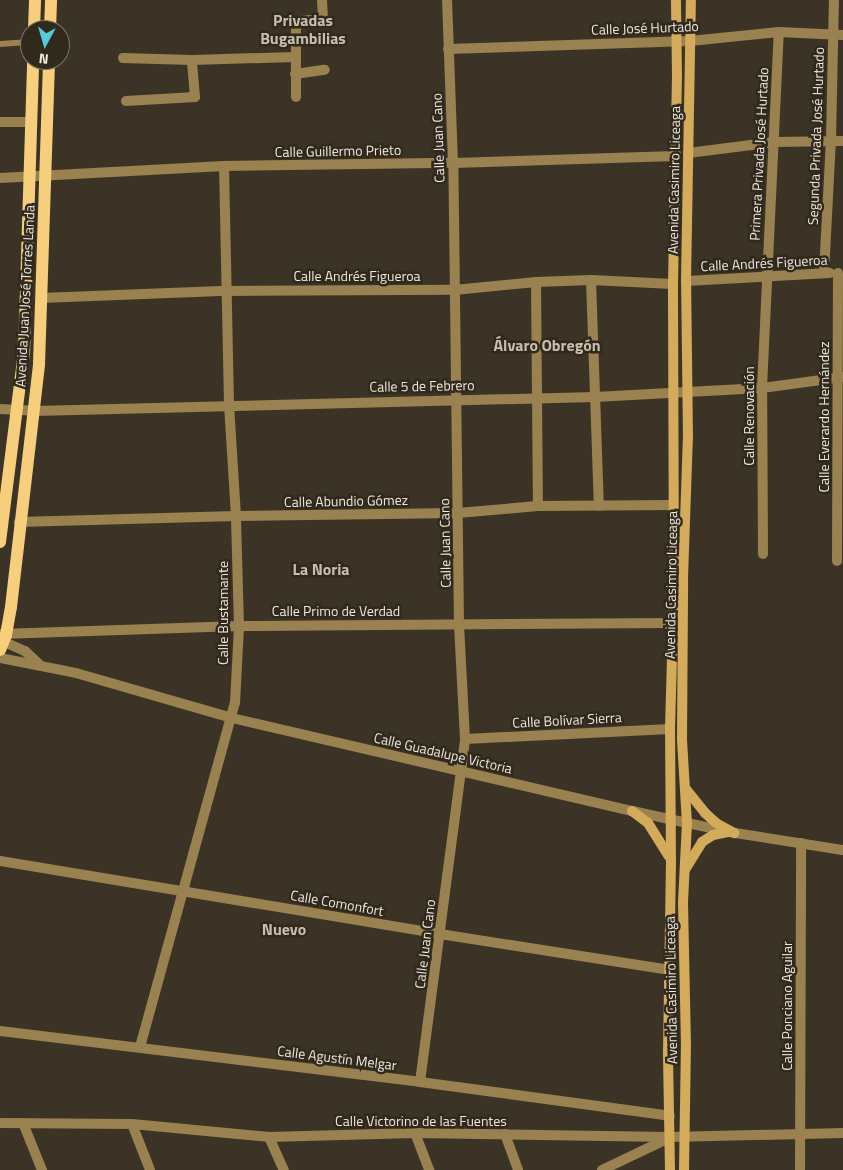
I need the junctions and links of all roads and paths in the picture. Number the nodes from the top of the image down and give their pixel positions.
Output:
1 (35, 0) edge
2 (51, 0) edge
3 (322, 0) edge
4 (447, 0) edge
5 (676, 0) edge
6 (691, 0) edge
7 (834, 0) edge
8 (34, 20) edge
9 (50, 20) edge
10 (779, 32) junction
11 (838, 34) edge
12 (676, 42) junction
13 (690, 42) junction
14 (20, 43) edge
15 (0, 44) edge
16 (448, 48) junction
17 (295, 57) junction
18 (123, 58) dead end
19 (192, 60) junction
20 (33, 70) edge
21 (49, 70) edge
22 (325, 70) dead end
23 (296, 74) junction
24 (296, 97) dead end
25 (126, 101) dead end
26 (0, 122) edge
27 (31, 122) junction
28 (831, 140) junction
29 (843, 141) edge
30 (775, 142) junction
31 (688, 153) junction
32 (676, 156) junction
33 (453, 163) junction
34 (224, 166) junction
35 (45, 175) junction
36 (28, 176) junction
37 (0, 178) edge
38 (824, 273) junction
39 (840, 273) edge
40 (766, 278) junction
41 (591, 280) junction
42 (686, 281) junction
43 (536, 282) junction
44 (673, 284) junction
45 (454, 290) junction
46 (226, 291) junction
47 (41, 298) junction
48 (840, 377) edge
49 (762, 388) junction
50 (673, 392) junction
51 (688, 393) junction
52 (595, 397) junction
53 (536, 398) junction
54 (457, 399) junction
55 (229, 404) junction
56 (0, 409) edge
57 (16, 409) junction
58 (34, 411) junction
59 (841, 450) edge
60 (538, 506) junction
61 (599, 506) junction
62 (672, 506) junction
63 (458, 513) junction
64 (236, 516) junction
65 (19, 522) junction
66 (0, 542) edge
67 (763, 554) dead end
68 (837, 561) dead end
69 (673, 623) junction
70 (459, 624) junction
71 (238, 626) junction
72 (2, 640) edge
73 (0, 658) edge
74 (41, 666) junction
75 (232, 718) junction
76 (670, 730) junction
77 (465, 739) junction
78 (461, 772) junction
79 (685, 788) junction
80 (632, 811) junction
81 (672, 820) junction
82 (687, 824) junction
83 (732, 832) junction
84 (801, 843) junction
85 (843, 850) edge
86 (0, 861) edge
87 (671, 865) junction
88 (686, 869) junction
89 (184, 891) junction
90 (440, 934) junction
91 (670, 970) junction
92 (0, 1031) edge
93 (140, 1047) junction
94 (420, 1082) junction
95 (670, 1116) junction
96 (0, 1122) edge
97 (23, 1123) junction
98 (132, 1124) junction
99 (415, 1132) junction
100 (800, 1133) junction
101 (843, 1133) edge
102 (505, 1134) junction
103 (685, 1136) junction
104 (269, 1137) junction
105 (670, 1137) junction
106 (42, 1170) edge
107 (150, 1170) edge
108 (284, 1170) edge
109 (429, 1170) edge
110 (518, 1170) edge
111 (602, 1170) edge
112 (670, 1170) edge
113 (684, 1170) edge
114 (800, 1170) edge

1 - 8 main road
2 - 9 main road
3 - 17 street
4 - 16 street, Calle Juan Cano
5 - 12 main road, Avenida Casimiro Liceaga
6 - 13 main road, Avenida Casimiro Liceaga
7 - 11 street, Segunda Privada José Hurtado
10 - 11 street, Calle José Hurtado
10 - 13 street, Calle José Hurtado
10 - 30 street, Primera Privada José Hurtado
11 - 28 street, Segunda Privada José Hurtado
12 - 13 street, Calle José Hurtado
12 - 16 street, Calle José Hurtado
12 - 32 main road, Avenida Casimiro Liceaga
13 - 31 main road, Avenida Casimiro Liceaga
14 - 15 lane
16 - 33 street, Calle Juan Cano
17 - 19 street
17 - 23 street
18 - 19 street
19 - 25 street
20 - 27 main road, Avenida Juan José Torres Landa
21 - 35 main road, Avenida Juan José Torres Landa
22 - 23 street
23 - 24 street
26 - 27 street
27 - 36 main road, Avenida Juan José Torres Landa
28 - 29 street
28 - 30 street
28 - 38 street, Segunda Privada José Hurtado
30 - 31 street
30 - 40 street, Primera Privada José Hurtado
31 - 42 main road, Avenida Casimiro Liceaga
32 - 33 street, Calle Guillermo Prieto
32 - 44 main road, Avenida Casimiro Liceaga
33 - 34 street, Calle Guillermo Prieto
33 - 45 street, Calle Juan Cano
34 - 35 street, Calle Guillermo Prieto
34 - 46 street, Calle Bustamante
35 - 36 street, Calle Guillermo Prieto
35 - 47 main road, Avenida Juan José Torres Landa
36 - 37 street, Calle Guillermo Prieto
36 - 57 main road, Avenida Juan José Torres Landa
38 - 39 street, Calle Andrés Figueroa
38 - 40 street, Calle Andrés Figueroa
39 - 48 street, Calle Everardo Hernández
40 - 42 street, Calle Andrés Figueroa
40 - 49 street, Calle Renovación
41 - 43 street, Calle Andrés Figueroa
41 - 44 street, Calle Andrés Figueroa
41 - 52 street
42 - 51 main road, Avenida Casimiro Liceaga
43 - 45 street, Calle Andrés Figueroa
43 - 53 street
44 - 50 main road, Avenida Casimiro Liceaga
45 - 46 street, Calle Andrés Figueroa
45 - 54 street, Calle Juan Cano
46 - 47 street, Calle Andrés Figueroa
46 - 55 street, Calle Bustamante
47 - 58 main road, Avenida Juan José Torres Landa
48 - 49 street, Calle 5 de Febrero
48 - 59 street, Calle Everardo Hernández
49 - 51 street, Calle 5 de Febrero
49 - 67 street, Calle Renovación
50 - 51 street, Calle 5 de Febrero
50 - 52 street, Calle 5 de Febrero
50 - 62 main road, Avenida Casimiro Liceaga
51 - 79 main road, Avenida Casimiro Liceaga
52 - 53 street, Calle 5 de Febrero
52 - 61 street
53 - 54 street, Calle 5 de Febrero
53 - 60 street
54 - 55 street, Calle 5 de Febrero
54 - 63 street, Calle Juan Cano
55 - 58 street, Calle 5 de Febrero
55 - 64 street, Calle Bustamante
56 - 57 street, Calle 5 de Febrero
57 - 58 street, Calle 5 de Febrero
57 - 66 main road, Avenida Juan José Torres Landa
58 - 65 main road, Avenida Juan José Torres Landa
59 - 68 street, Calle Everardo Hernández
60 - 61 street, Calle Abundio Gómez
60 - 63 street, Calle Abundio Gómez
61 - 62 street, Calle Abundio Gómez
62 - 69 main road, Avenida Casimiro Liceaga
63 - 64 street, Calle Abundio Gómez
63 - 70 street, Calle Juan Cano
64 - 65 street, Calle Abundio Gómez
64 - 71 street, Calle Bustamante
65 - 72 main road, Avenida Juan José Torres Landa
69 - 70 street, Calle Primo de Verdad
69 - 76 main road, Avenida Casimiro Liceaga
70 - 71 street, Calle Primo de Verdad
70 - 77 street, Calle Juan Cano
71 - 72 street, Calle Primo de Verdad
71 - 75 street, Calle Bustamante
72 - 74 street, Calle Guadalupe Victoria
73 - 74 street, Calle Guadalupe Victoria
74 - 75 street, Calle Guadalupe Victoria
75 - 78 street, Calle Guadalupe Victoria
75 - 89 street, Calle Bustamante
76 - 77 street, Calle Bolívar Sierra
76 - 81 main road, Avenida Casimiro Liceaga
77 - 78 street, Calle Juan Cano
78 - 80 street, Calle Guadalupe Victoria
78 - 90 street, Calle Juan Cano
79 - 82 main road, Avenida Casimiro Liceaga
79 - 83 main road
80 - 81 street, Calle Guadalupe Victoria
80 - 87 main road
81 - 82 street, Calle Guadalupe Victoria
81 - 87 main road, Avenida Casimiro Liceaga
82 - 83 street, Calle Guadalupe Victoria
82 - 88 main road, Avenida Casimiro Liceaga
83 - 84 street, Calle Guadalupe Victoria
83 - 88 main road
84 - 85 street, Calle Guadalupe Victoria
84 - 100 street, Calle Ponciano Aguilar
86 - 89 street, Calle Comonfort
87 - 91 main road, Avenida Casimiro Liceaga
88 - 103 main road, Avenida Casimiro Liceaga
89 - 90 street, Calle Comonfort
89 - 93 street, Calle Bustamante
90 - 91 street, Calle Comonfort
90 - 94 street, Calle Juan Cano
91 - 95 main road, Avenida Casimiro Liceaga
92 - 93 street, Calle Agustín Melgar
93 - 94 street, Calle Agustín Melgar
94 - 95 street, Calle Agustín Melgar
95 - 105 main road, Avenida Casimiro Liceaga
96 - 97 street, Calle Victorino de las Fuentes
97 - 98 street, Calle Victorino de las Fuentes
97 - 106 street
98 - 104 street, Calle Victorino de las Fuentes
98 - 107 street
99 - 102 street, Calle Victorino de las Fuentes
99 - 104 street, Calle Victorino de las Fuentes
99 - 109 street
100 - 101 street, Calle Victorino de las Fuentes
100 - 103 street, Calle Victorino de las Fuentes
100 - 114 street, Calle Ponciano Aguilar
102 - 105 street, Calle Victorino de las Fuentes
102 - 110 street
103 - 105 street, Calle Victorino de las Fuentes
103 - 113 main road, Avenida Casimiro Liceaga
104 - 108 street
105 - 111 street
105 - 112 main road, Avenida Casimiro Liceaga

